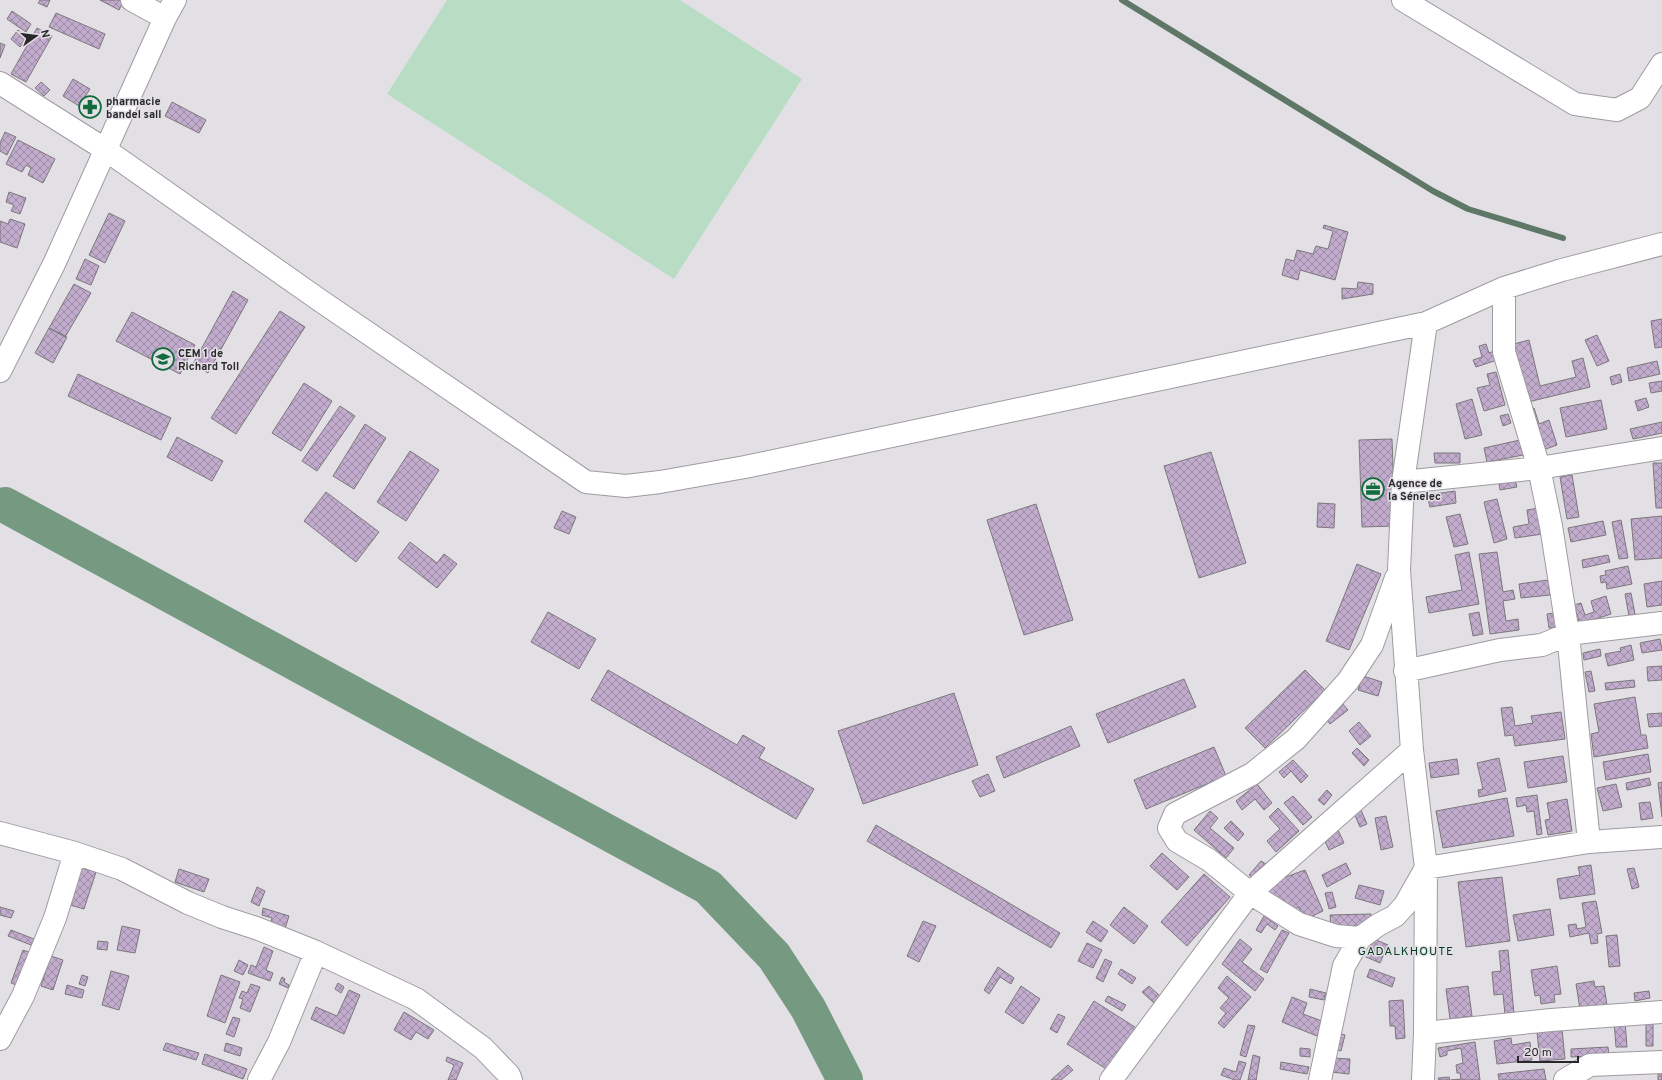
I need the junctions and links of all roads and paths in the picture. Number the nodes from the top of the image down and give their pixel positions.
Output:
1 (132, 0) edge
2 (1403, 0) edge
3 (170, 9) edge
4 (1662, 64) edge
5 (0, 83) edge
6 (106, 150) junction
7 (1662, 244) edge
8 (1504, 288) junction
9 (1426, 323) junction
10 (0, 371) edge
11 (1662, 448) edge
12 (1538, 468) junction
13 (1403, 482) junction
14 (1399, 570) junction
15 (1662, 623) edge
16 (1568, 634) junction
17 (1405, 671) junction
18 (1412, 750) junction
19 (0, 833) edge
20 (1662, 837) edge
21 (1589, 842) junction
22 (75, 853) junction
23 (1426, 868) junction
24 (1250, 893) junction
25 (1360, 938) junction
26 (316, 952) junction
27 (1662, 1012) edge
28 (1425, 1033) junction
29 (0, 1039) edge
30 (1662, 1062) edge
31 (259, 1080) edge
32 (511, 1080) edge
33 (1111, 1080) edge
34 (1320, 1080) edge
35 (1423, 1080) edge
36 (1565, 1080) edge

1 - 3 street
2 - 4 street
3 - 6 street
5 - 6 street
6 - 9 street
6 - 10 street
7 - 8 street
8 - 9 street
8 - 12 street
9 - 13 street
11 - 12 street
12 - 13 street
12 - 16 street
13 - 14 street
14 - 17 street
14 - 24 street
15 - 16 street
16 - 17 street
16 - 21 street
17 - 18 street
18 - 23 street
18 - 24 street
19 - 22 street
20 - 21 street
21 - 23 street
22 - 26 street
22 - 29 street
23 - 25 street
23 - 28 street
24 - 25 street
24 - 33 street
25 - 34 street
26 - 31 street
26 - 32 street
27 - 28 street
28 - 35 street
30 - 36 street

